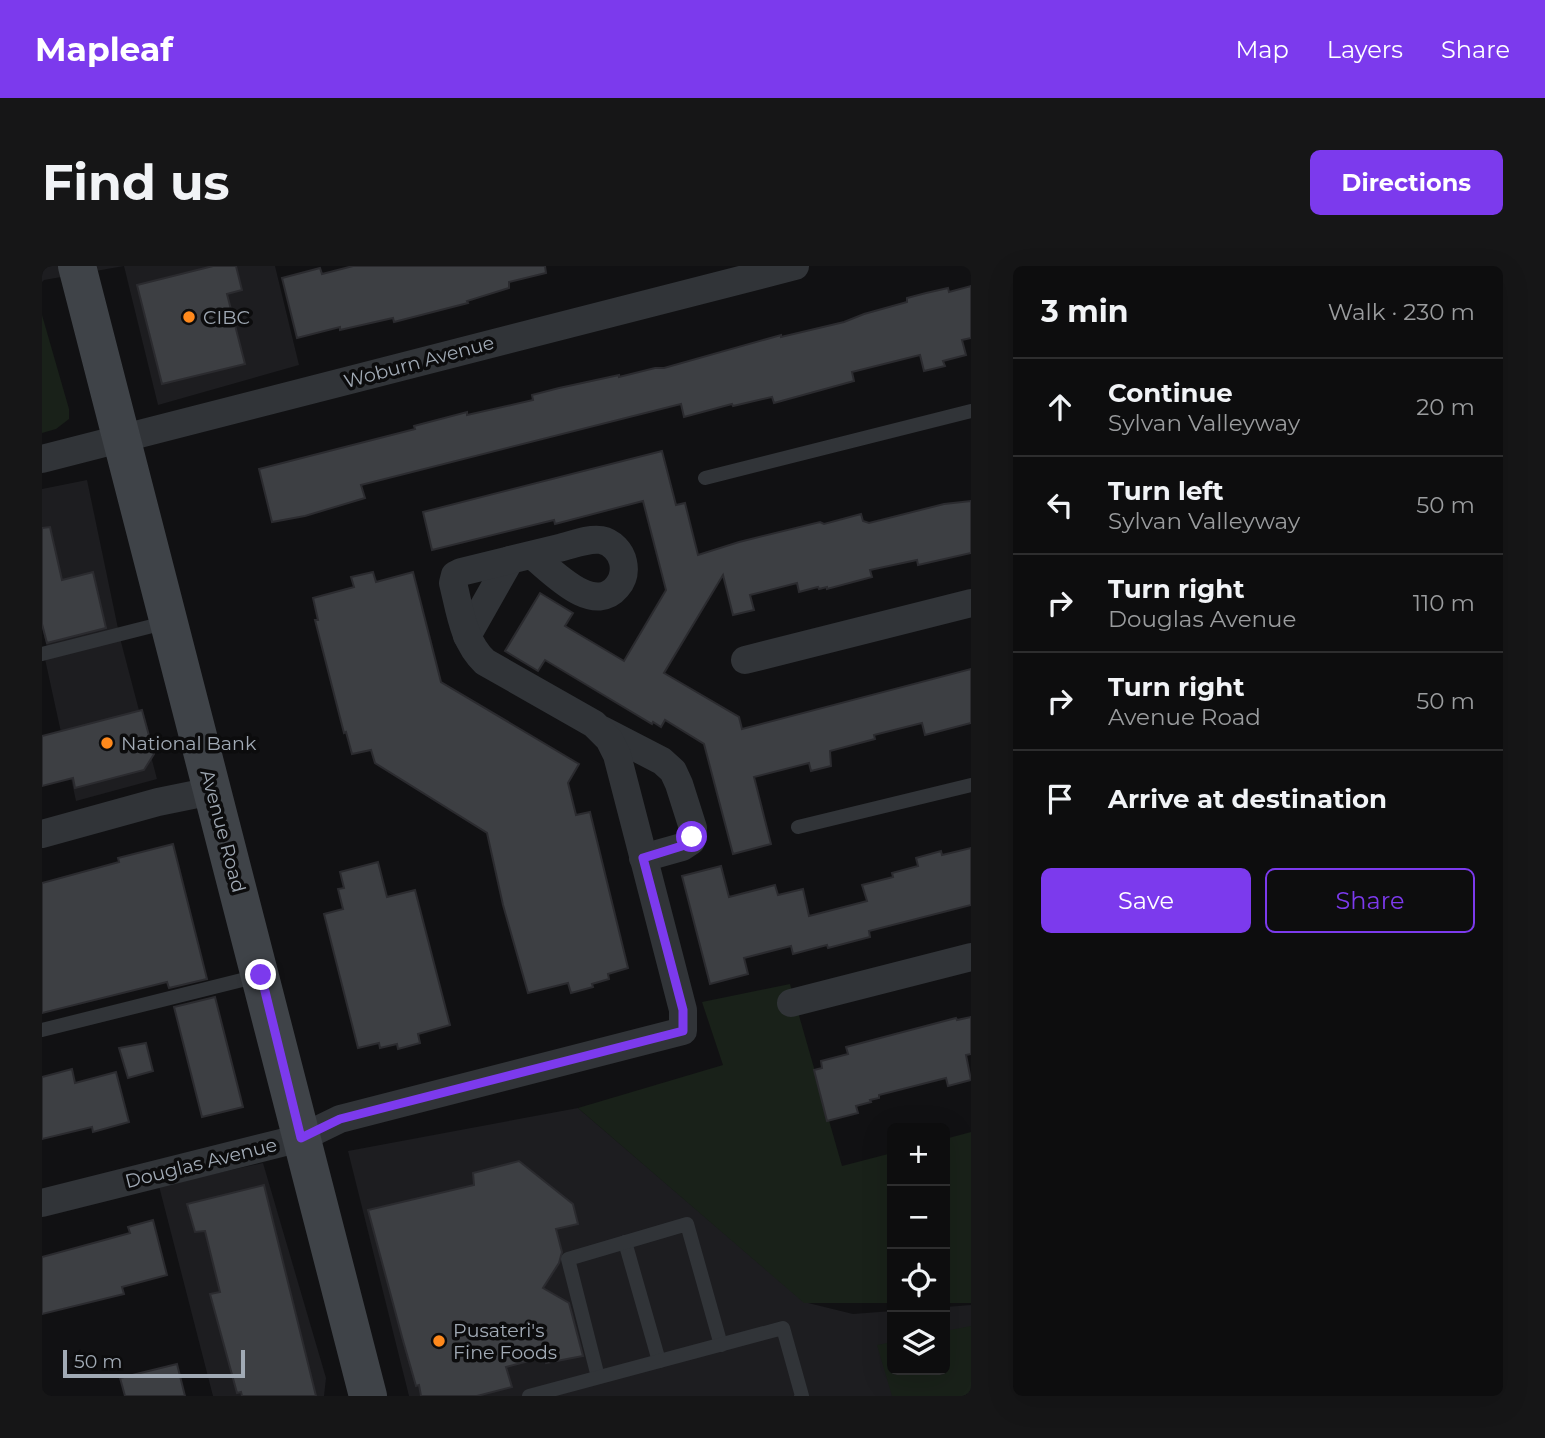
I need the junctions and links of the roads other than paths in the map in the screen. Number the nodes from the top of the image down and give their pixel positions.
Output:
1 (77, 266) edge
2 (795, 266) edge
3 (971, 411) edge
4 (122, 439) junction
5 (42, 459) edge
6 (705, 478) dead end
7 (971, 603) edge
8 (169, 622) junction
9 (467, 636) junction
10 (42, 654) edge
11 (744, 660) dead end
12 (599, 728) junction
13 (971, 785) edge
14 (212, 791) junction
15 (799, 827) dead end
16 (42, 834) edge
17 (643, 858) junction
18 (971, 957) edge
19 (261, 975) junction
20 (791, 1003) dead end
21 (42, 1030) edge
22 (301, 1138) junction
23 (42, 1203) edge
24 (625, 1242) junction
25 (722, 1345) junction
26 (659, 1361) junction
27 (598, 1377) junction
28 (368, 1396) edge
29 (529, 1396) edge
30 (801, 1396) edge

1 - 4 main road, Avenue Road
2 - 4 street, Woburn Avenue
3 - 6 lane
4 - 5 street, Woburn Avenue
4 - 8 main road, Avenue Road
7 - 11 street
8 - 10 lane
8 - 14 main road, Avenue Road
9 - 9 street
9 - 12 street
12 - 17 street
12 - 17 street
13 - 15 lane
14 - 16 street
14 - 19 main road, Avenue Road
17 - 22 street, Douglas Avenue
18 - 20 street
19 - 21 lane
19 - 22 main road, Avenue Road
22 - 23 street, Douglas Avenue
22 - 28 main road, Avenue Road
24 - 25 lane
24 - 26 lane
24 - 27 lane
25 - 26 lane
25 - 30 lane
26 - 27 lane
27 - 29 lane

